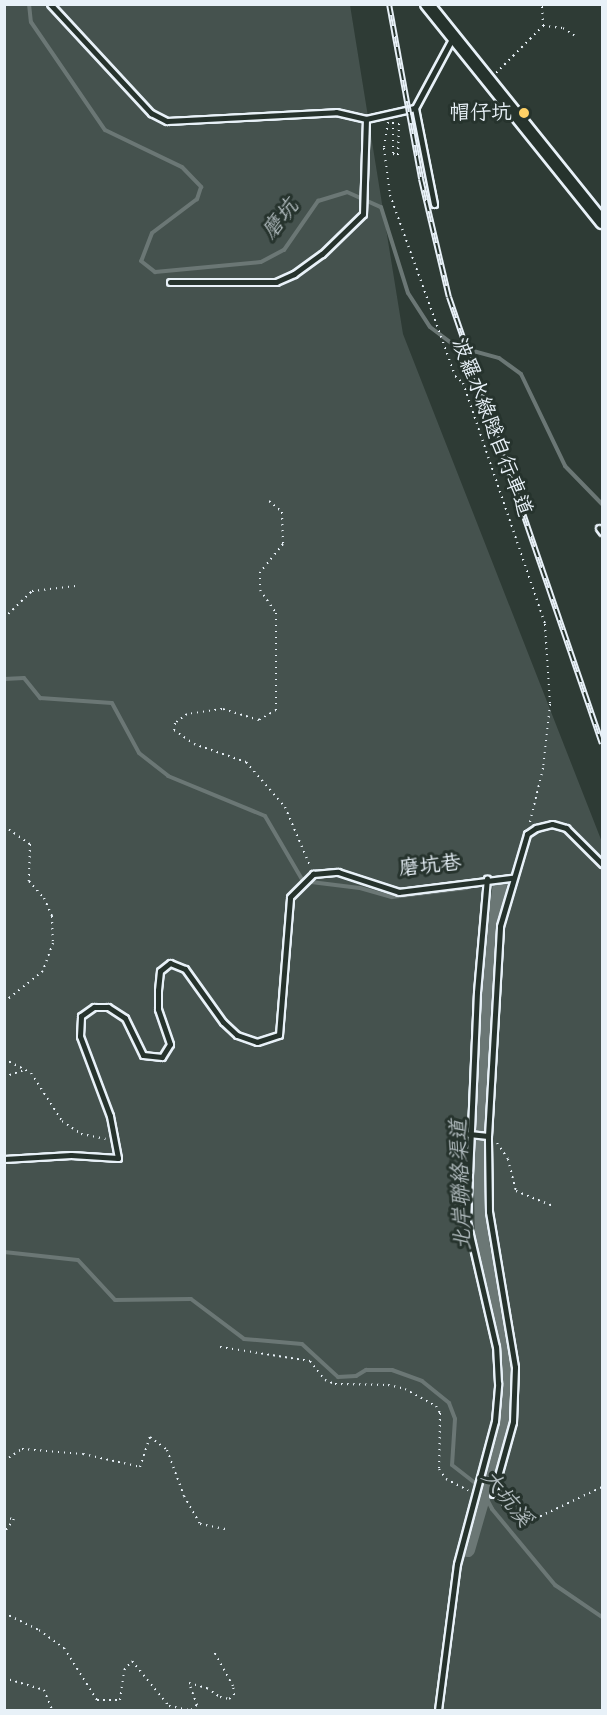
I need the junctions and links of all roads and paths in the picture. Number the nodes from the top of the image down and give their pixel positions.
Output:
1 (50, 4) edge
2 (428, 4) edge
3 (542, 4) edge
4 (543, 26) junction
5 (453, 37) junction
6 (577, 37) dead end
7 (488, 81) junction
8 (415, 108) junction
9 (399, 111) junction
10 (366, 119) junction
11 (434, 204) dead end
12 (603, 222) edge
13 (170, 282) dead end
14 (269, 501) dead end
15 (76, 586) dead end
16 (4, 618) edge
17 (4, 826) edge
18 (527, 834) junction
19 (603, 864) edge
20 (313, 875) junction
21 (487, 878) junction
22 (512, 878) junction
23 (4, 1002) edge
24 (4, 1059) edge
25 (24, 1070) junction
26 (4, 1077) edge
27 (469, 1134) junction
28 (488, 1136) junction
29 (115, 1141) junction
30 (4, 1159) edge
31 (554, 1206) dead end
32 (220, 1347) dead end
33 (4, 1461) edge
34 (603, 1487) edge
35 (476, 1493) junction
36 (493, 1494) joint
37 (4, 1518) edge
38 (226, 1529) dead end
39 (4, 1533) edge
40 (4, 1613) edge
41 (214, 1652) dead end
42 (4, 1678) edge
43 (52, 1710) edge
44 (190, 1710) edge
45 (438, 1710) edge

1 - 10 lane
2 - 5 street
3 - 4 path
4 - 6 path
4 - 7 path
5 - 7 street
5 - 8 lane
7 - 12 street
8 - 9 lane
8 - 11 lane
9 - 10 lane
9 - 18 path, 波羅水綠隧自行車道
10 - 13 lane
14 - 20 path
15 - 16 path
17 - 23 path
18 - 19 lane
18 - 22 lane
20 - 21 lane, 磨坑巷
20 - 29 lane
21 - 22 lane, 磨坑巷
21 - 27 lane
22 - 28 lane
24 - 25 path
25 - 26 path
25 - 29 path
27 - 28 lane
27 - 35 lane
28 - 31 path
28 - 36 lane
29 - 30 lane
32 - 35 path
33 - 38 path
34 - 36 path
35 - 45 lane
37 - 39 path
40 - 44 path
41 - 44 path
42 - 43 path

